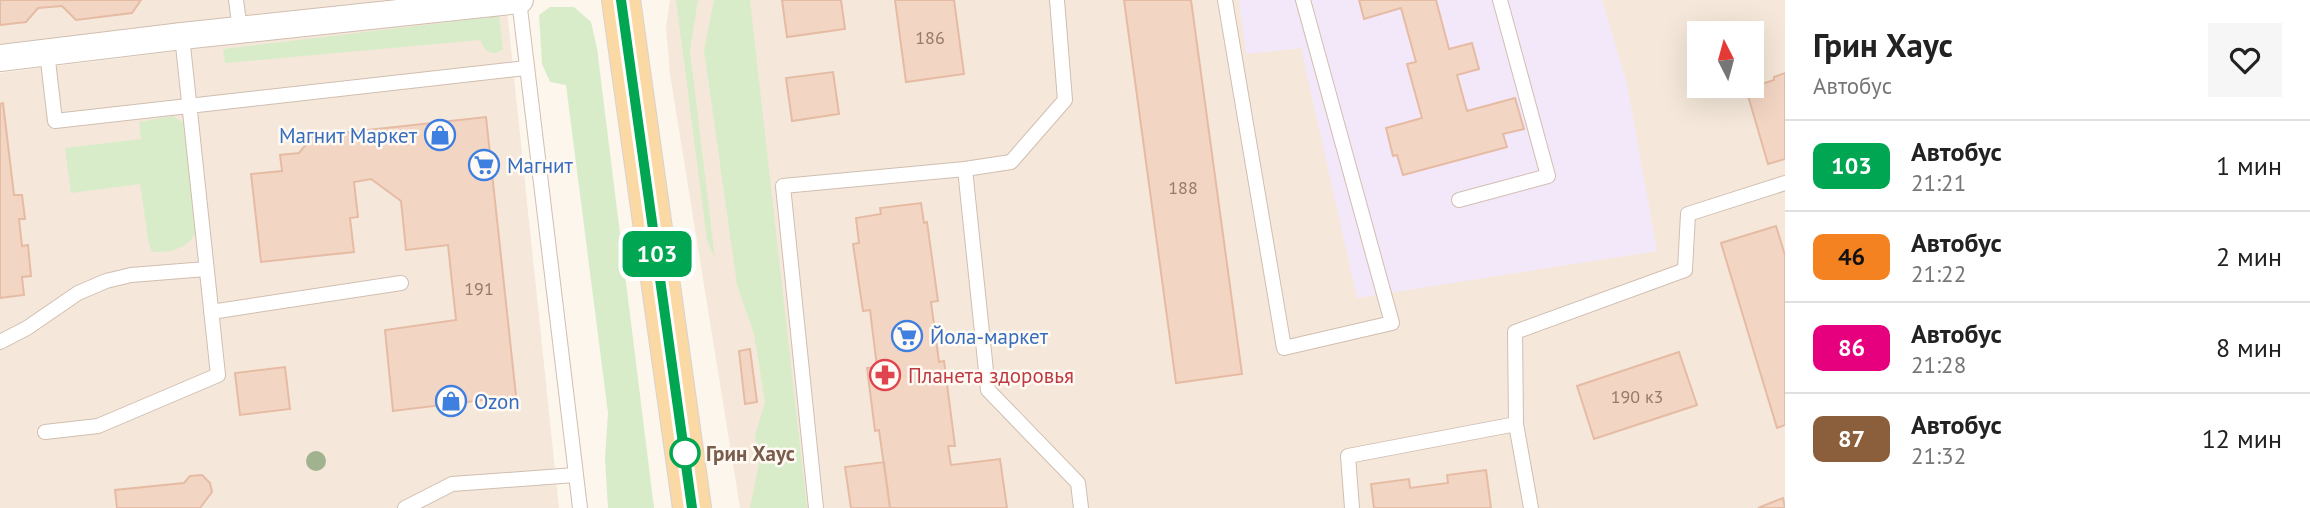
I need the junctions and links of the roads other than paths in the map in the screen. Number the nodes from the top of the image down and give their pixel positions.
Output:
1 (236, 0) edge
2 (519, 0) edge
3 (621, 0) edge
4 (1057, 0) edge
5 (1225, 0) edge
6 (1303, 0) edge
7 (1500, 0) edge
8 (240, 30) junction
9 (181, 36) junction
10 (47, 52) junction
11 (0, 58) edge
12 (526, 68) junction
13 (189, 106) junction
14 (965, 169) junction
15 (1785, 183) edge
16 (1459, 200) dead end
17 (206, 269) junction
18 (401, 283) dead end
19 (211, 312) junction
20 (0, 342) edge
21 (1516, 424) junction
22 (45, 432) dead end
23 (575, 475) junction
24 (405, 508) edge
25 (580, 508) edge
26 (692, 508) edge
27 (817, 508) edge
28 (1081, 508) edge
29 (1352, 508) edge
30 (1531, 508) edge

1 - 8 lane
2 - 8 street
2 - 12 lane
3 - 26 main road
4 - 14 lane
5 - 6 lane
7 - 16 lane
8 - 9 street
9 - 10 street
9 - 13 lane
10 - 11 street
10 - 13 lane
12 - 13 lane
12 - 23 lane
13 - 17 lane
14 - 27 lane
14 - 28 lane
15 - 21 lane
17 - 19 lane
17 - 20 lane
18 - 19 lane
19 - 22 lane
21 - 29 lane
21 - 30 lane
23 - 24 lane
23 - 25 lane

